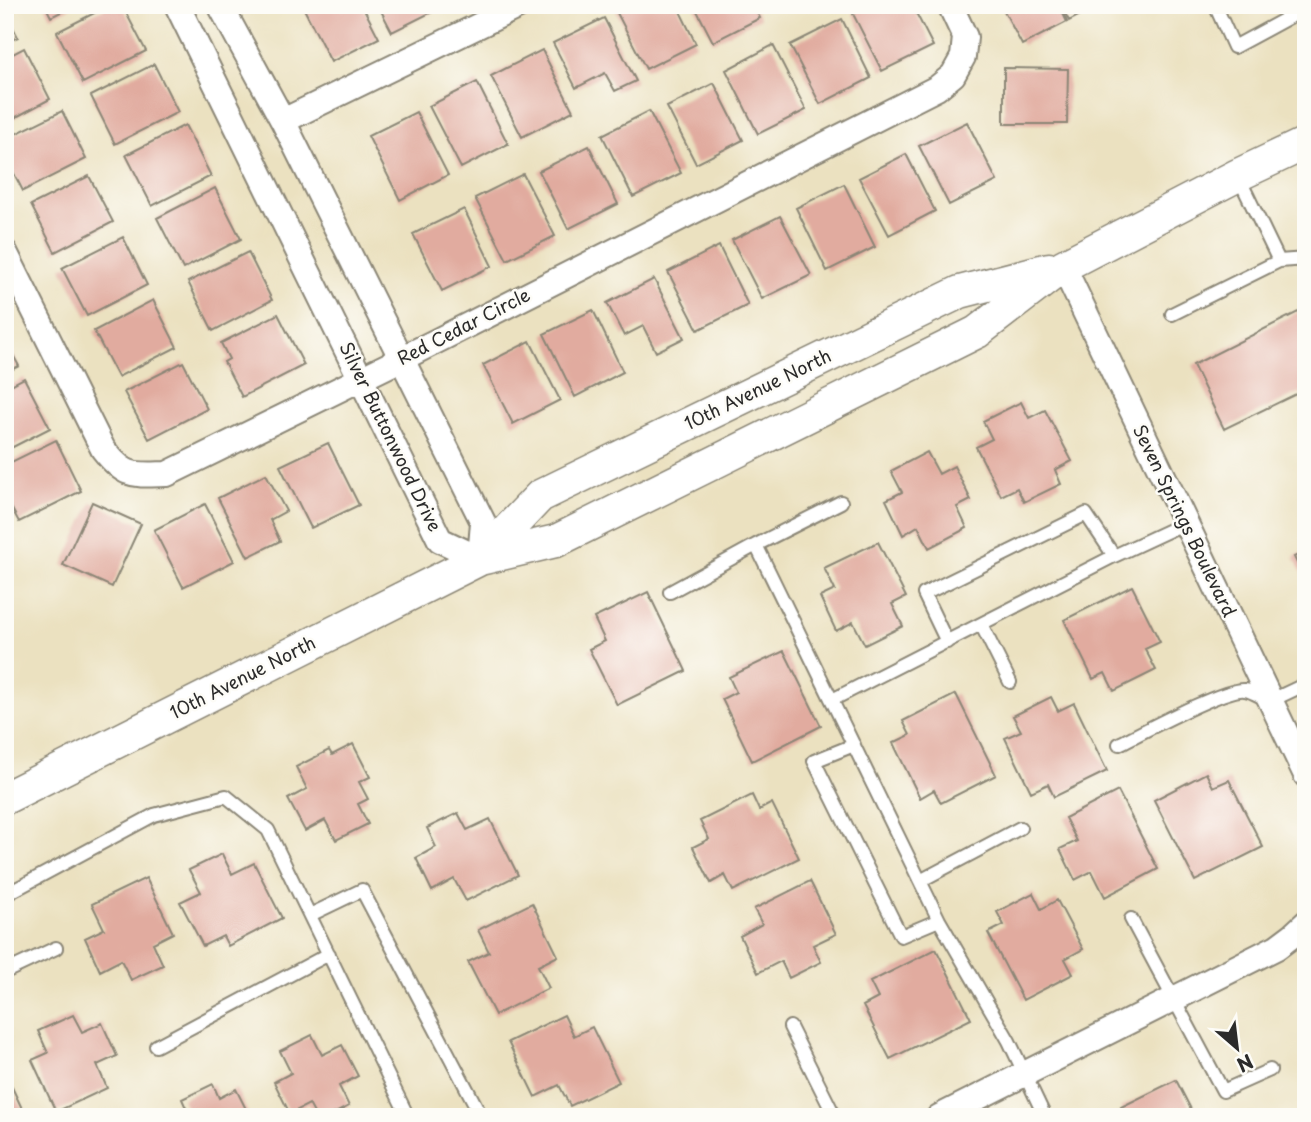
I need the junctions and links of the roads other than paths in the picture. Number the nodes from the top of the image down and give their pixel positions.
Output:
1 (177, 5) edge
2 (220, 5) edge
3 (521, 5) edge
4 (950, 5) edge
5 (1215, 5) edge
6 (1306, 8) edge
7 (283, 121) junction
8 (1306, 143) edge
9 (1238, 176) junction
10 (5, 252) edge
11 (1306, 259) edge
12 (1279, 261) junction
13 (1063, 266) junction
14 (1172, 314) dead end
15 (401, 359) junction
16 (361, 379) junction
17 (841, 502) dead end
18 (1185, 523) junction
19 (756, 544) junction
20 (1114, 556) junction
21 (480, 559) junction
22 (670, 592) dead end
23 (981, 624) junction
24 (947, 642) junction
25 (1010, 682) dead end
26 (1306, 684) edge
27 (832, 700) junction
28 (1270, 701) junction
29 (854, 744) junction
30 (1119, 744) dead end
31 (1306, 775) edge
32 (5, 797) edge
33 (1020, 828) dead end
34 (920, 881) junction
35 (5, 895) edge
36 (310, 915) junction
37 (939, 919) junction
38 (1131, 919) dead end
39 (1306, 923) edge
40 (56, 948) dead end
41 (329, 954) junction
42 (5, 972) edge
43 (1173, 999) junction
44 (790, 1027) dead end
45 (156, 1045) dead end
46 (1270, 1070) dead end
47 (1025, 1073) junction
48 (408, 1117) edge
49 (466, 1117) edge
50 (835, 1117) edge
51 (939, 1117) edge
52 (1045, 1117) edge

1 - 16 street, Silver Buttonwood Drive
2 - 7 street
3 - 7 street
4 - 15 street, Red Cedar Circle
5 - 6 lane
7 - 15 street
8 - 9 street, 10th Avenue North
9 - 12 lane
9 - 13 street, 10th Avenue North
10 - 16 street, Red Cedar Circle
11 - 12 lane
12 - 14 lane
13 - 18 street, Seven Springs Boulevard
13 - 21 street, 10th Avenue North
13 - 21 street, 10th Avenue North
15 - 16 street, Red Cedar Circle
15 - 21 street
16 - 21 street, Silver Buttonwood Drive
17 - 19 lane
18 - 20 lane
18 - 28 street, Seven Springs Boulevard
19 - 22 lane
19 - 27 lane
20 - 23 lane
20 - 24 lane
21 - 32 street, 10th Avenue North
23 - 24 lane
23 - 25 lane
24 - 27 lane
26 - 28 lane
27 - 29 lane
28 - 30 lane
28 - 31 street, Seven Springs Boulevard
29 - 34 lane
29 - 37 lane
33 - 34 lane
34 - 37 lane
35 - 36 lane
36 - 41 lane
36 - 49 lane
37 - 47 lane
38 - 43 lane
39 - 43 street
40 - 42 lane
41 - 45 lane
41 - 48 lane
43 - 46 lane
43 - 47 street
44 - 50 lane
47 - 51 street
47 - 52 lane

